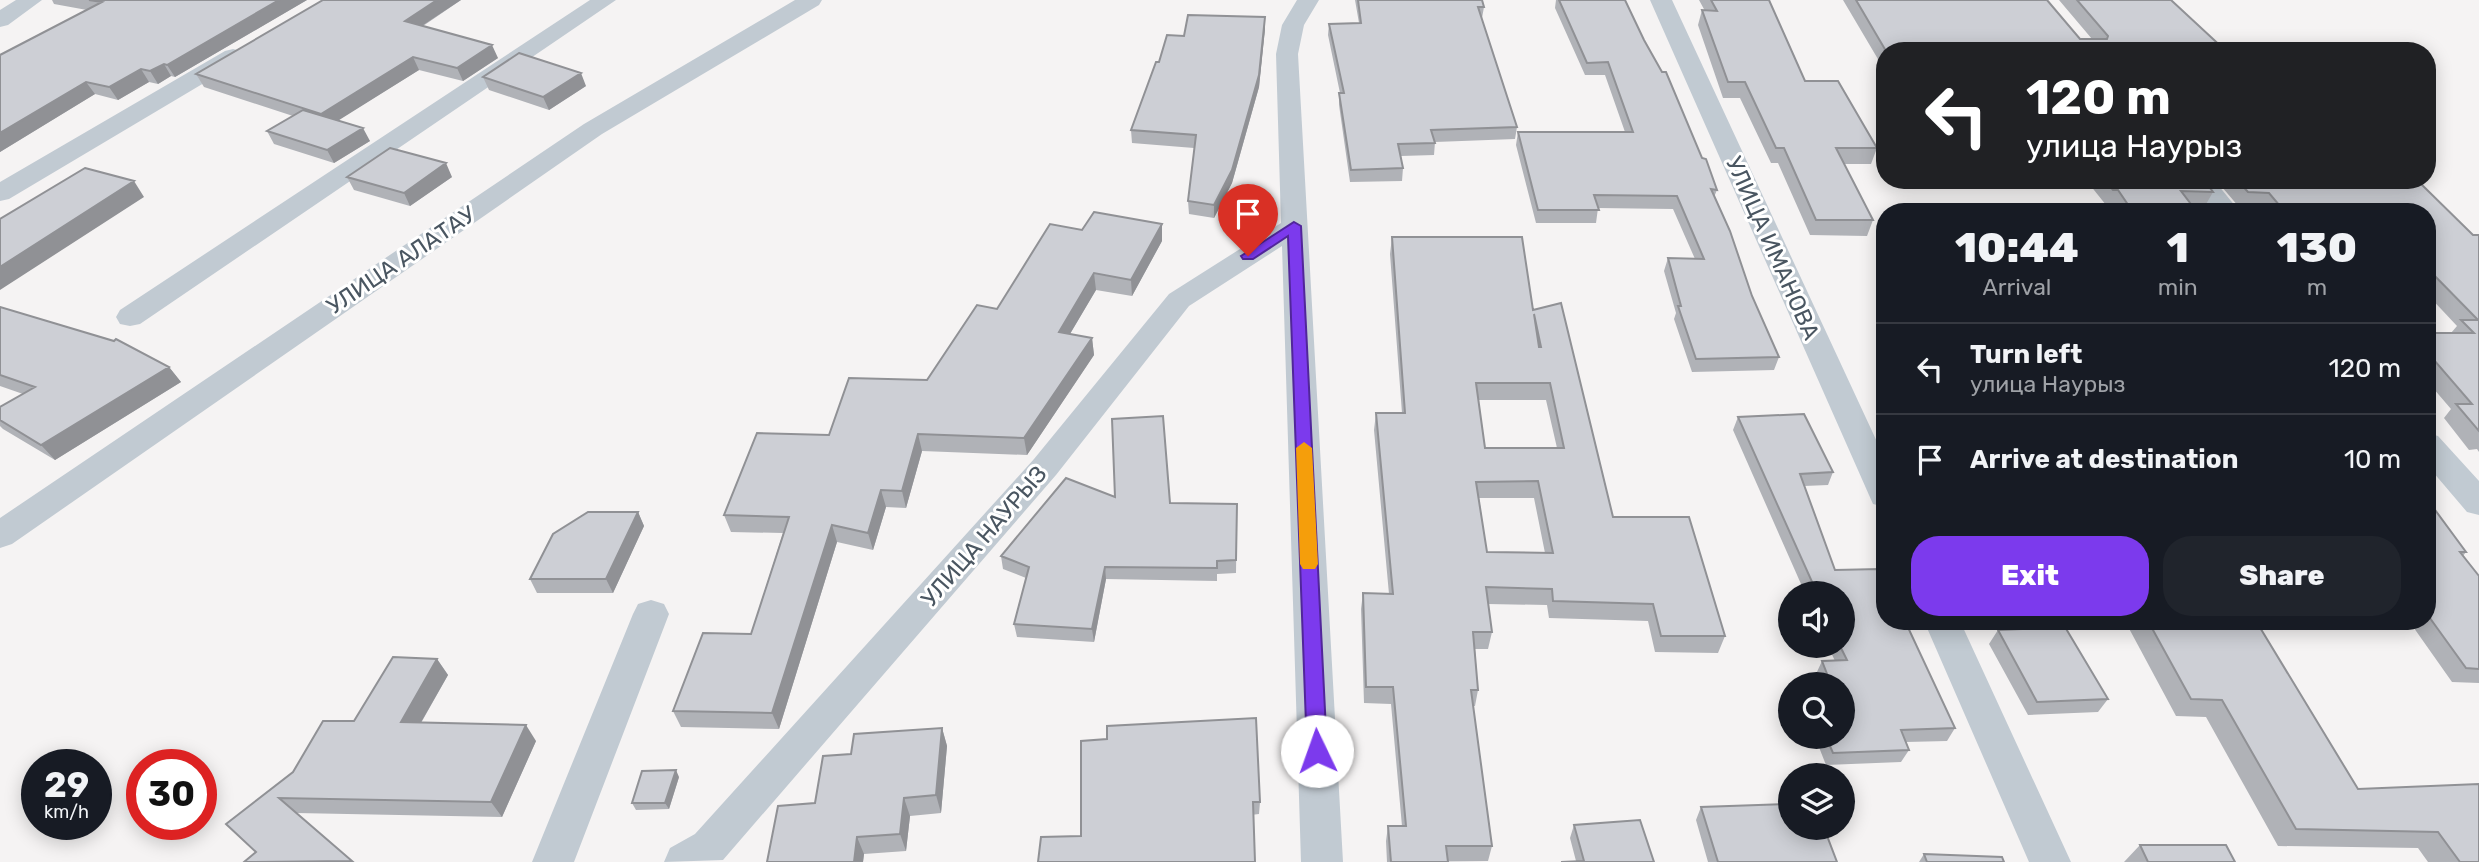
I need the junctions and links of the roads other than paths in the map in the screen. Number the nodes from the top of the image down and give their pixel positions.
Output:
1 (31, 0) edge
2 (605, 0) edge
3 (811, 0) edge
4 (1308, 0) edge
5 (1661, 0) edge
6 (0, 20) edge
7 (258, 41) edge
8 (2208, 189) edge
9 (0, 193) edge
10 (2219, 203) edge
11 (1294, 226) junction
12 (130, 317) dead end
13 (2436, 454) edge
14 (1876, 475) edge
15 (2479, 503) edge
16 (0, 535) edge
17 (651, 614) dead end
18 (1946, 630) edge
19 (553, 862) edge
20 (685, 862) edge
21 (1322, 862) edge
22 (2050, 862) edge

1 - 6 street
2 - 12 street
3 - 16 street, УЛИЦА АЛАТАУ
4 - 11 street
5 - 14 street, УЛИЦА ИМАНОВА
7 - 9 street
8 - 10 street
11 - 20 street, УЛИЦА НАУРЫЗ
11 - 21 street
13 - 15 street
17 - 19 street
18 - 22 street

